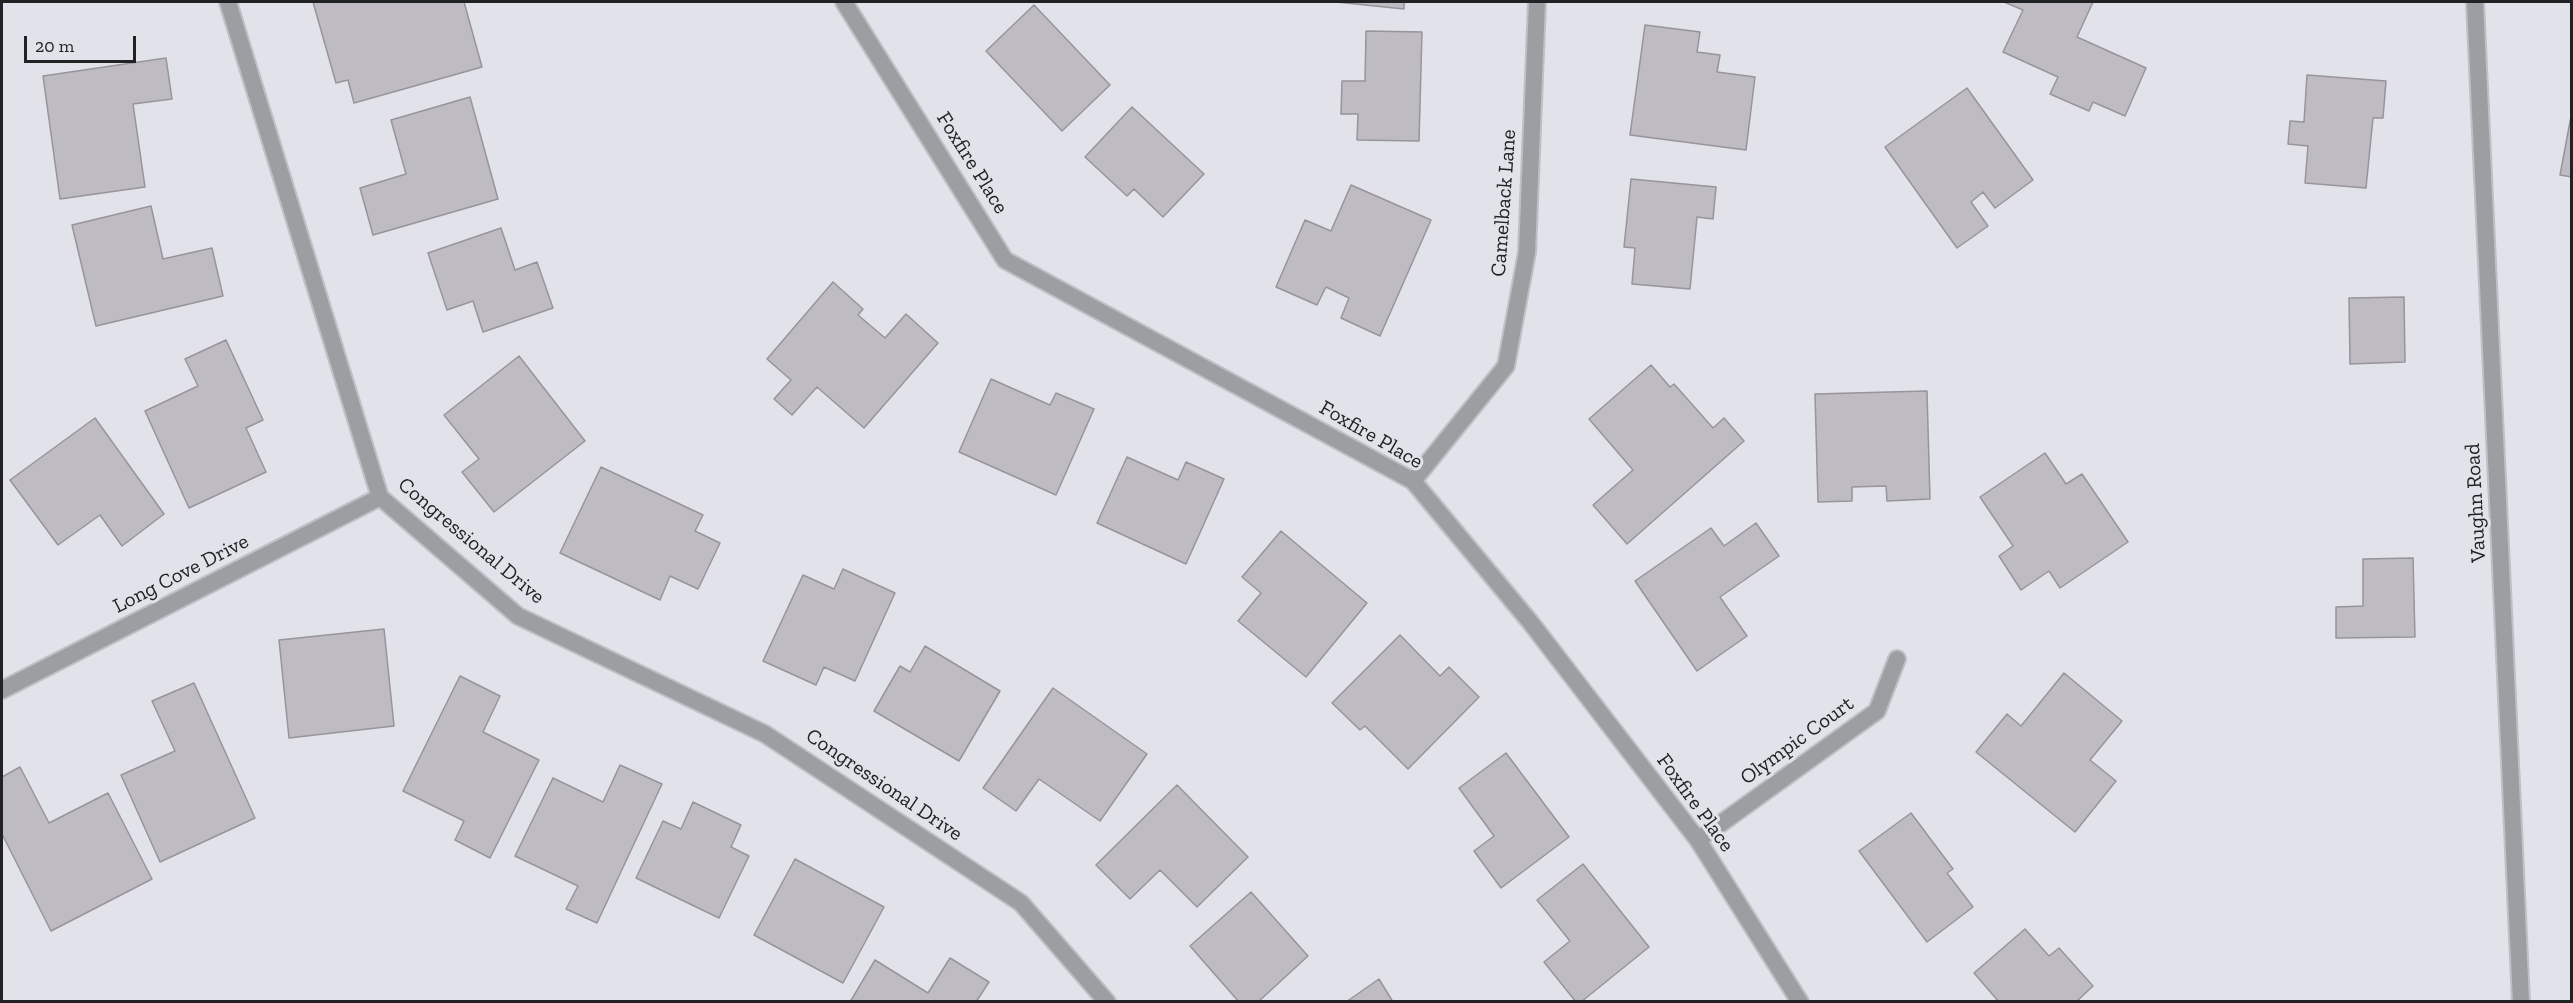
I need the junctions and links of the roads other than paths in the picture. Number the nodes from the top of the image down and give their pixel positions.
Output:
1 (228, 2) edge
2 (844, 2) edge
3 (1537, 2) edge
4 (2475, 2) edge
5 (1413, 481) junction
6 (380, 497) junction
7 (1898, 659) dead end
8 (2, 690) edge
9 (1698, 840) junction
10 (1107, 1002) edge
11 (1800, 1002) edge
12 (2522, 1002) edge

1 - 6 street, Congressional Drive
2 - 5 street, Foxfire Place
3 - 5 street, Camelback Lane
4 - 12 street, Vaughn Road
5 - 9 street, Foxfire Place
6 - 8 street, Long Cove Drive
6 - 10 street, Congressional Drive
7 - 9 street, Olympic Court
9 - 11 street, Foxfire Place

